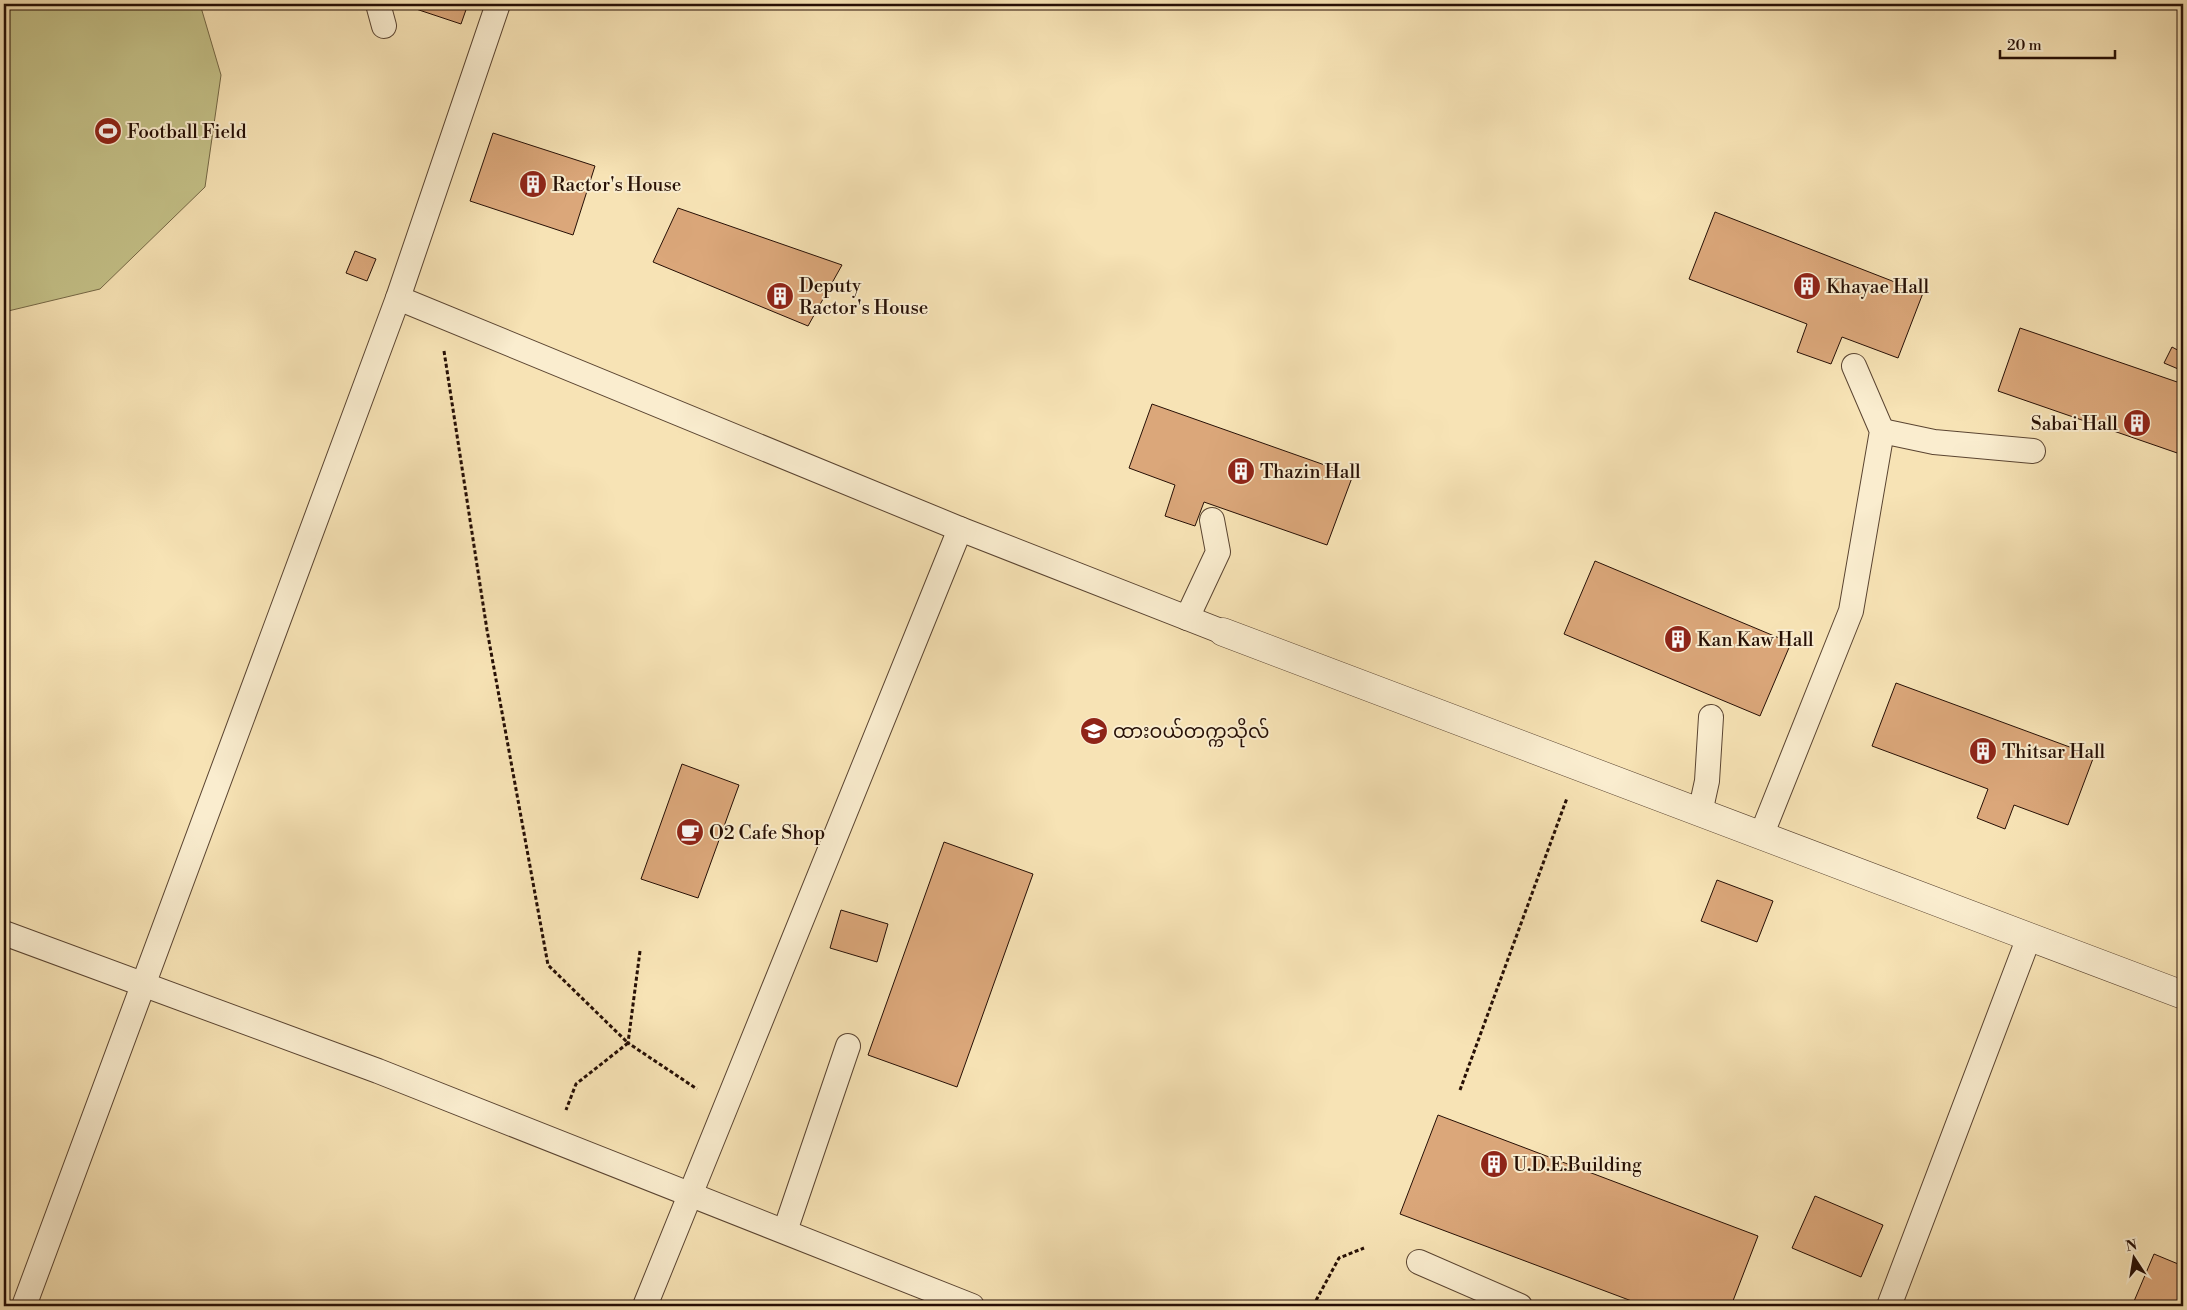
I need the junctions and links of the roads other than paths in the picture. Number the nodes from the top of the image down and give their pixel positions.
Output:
1 (498, 4) edge
2 (398, 298) junction
3 (1854, 366) dead end
4 (1882, 431) junction
5 (2033, 450) dead end
6 (1212, 520) dead end
7 (960, 529) junction
8 (1186, 618) junction
9 (1223, 632) joint
10 (1711, 717) dead end
11 (1700, 813) junction
12 (1762, 836) junction
13 (4, 933) edge
14 (2029, 937) junction
15 (143, 985) junction
16 (2183, 995) edge
17 (848, 1046) dead end
18 (690, 1194) junction
19 (785, 1231) junction
20 (1419, 1262) dead end
21 (24, 1306) edge
22 (645, 1306) edge
23 (972, 1306) edge
24 (1520, 1306) edge
25 (1889, 1306) edge

1 - 2 lane
2 - 7 lane
2 - 15 lane
3 - 4 lane
4 - 5 lane
4 - 12 lane
6 - 8 lane
7 - 8 lane
7 - 18 lane
8 - 9 lane
9 - 11 street
10 - 11 lane
11 - 12 street
12 - 14 street
13 - 15 lane
14 - 16 street
14 - 25 lane
15 - 18 lane
15 - 21 lane
17 - 19 lane
18 - 19 lane
18 - 22 lane
19 - 23 lane
20 - 24 lane

